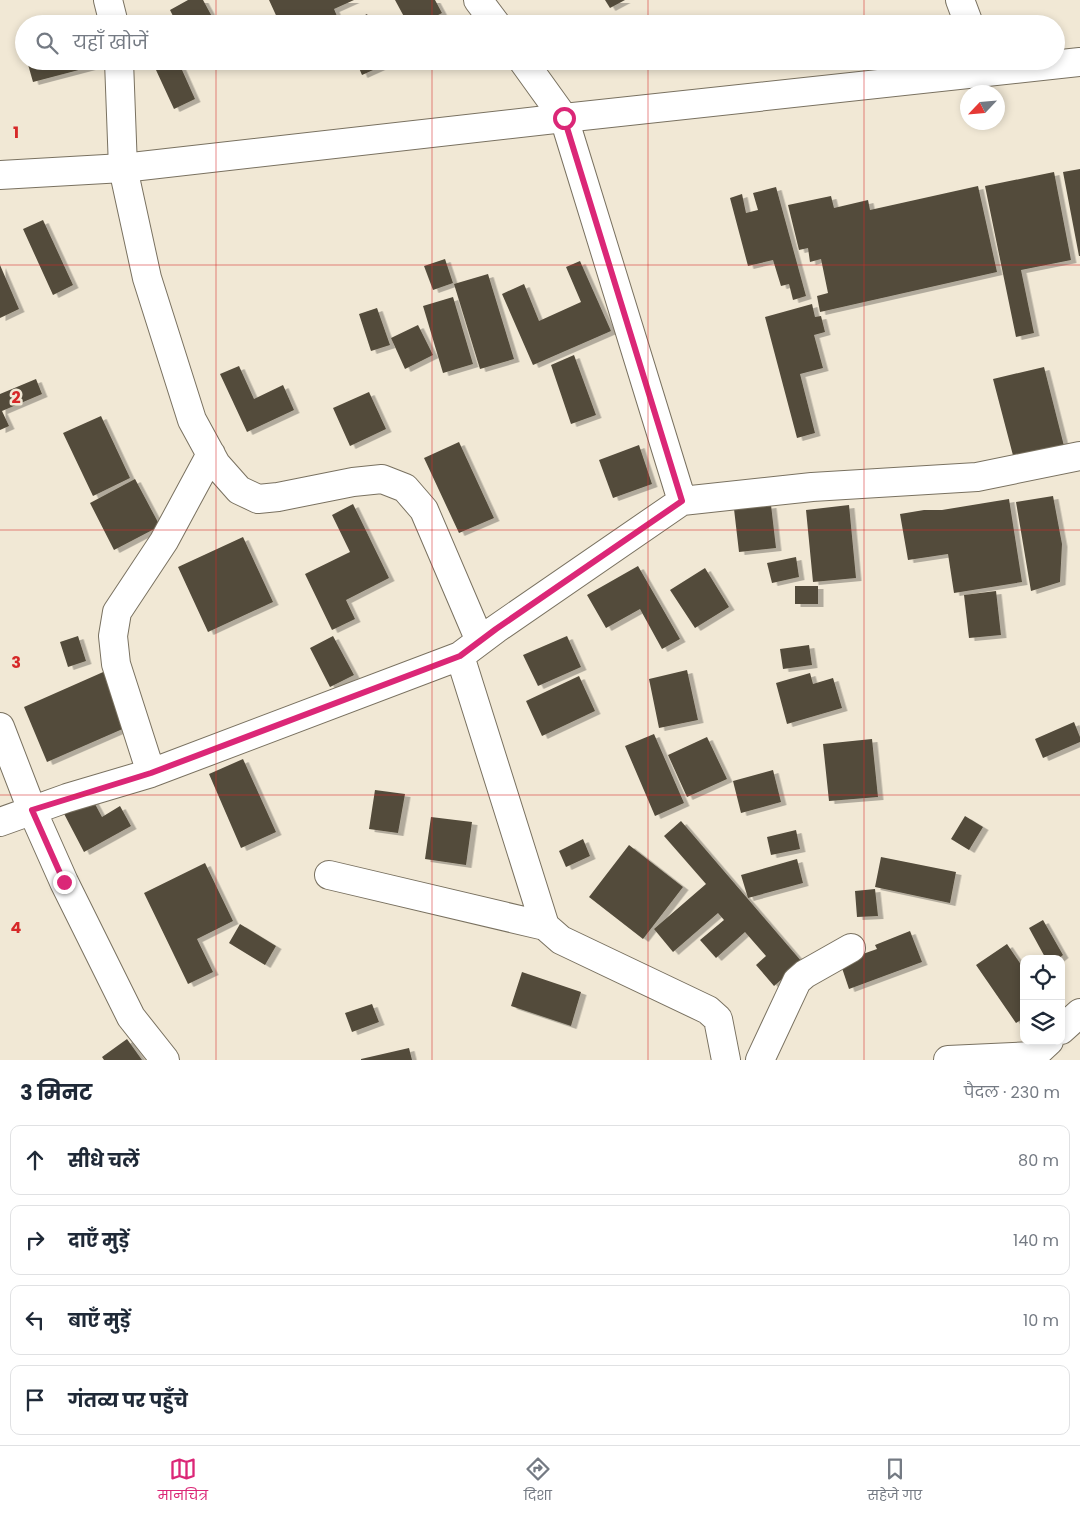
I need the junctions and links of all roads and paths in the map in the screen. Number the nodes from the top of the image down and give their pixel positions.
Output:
1 (108, 0) edge
2 (478, 0) edge
3 (960, 0) edge
4 (112, 15) edge
5 (489, 15) edge
6 (966, 15) edge
7 (1080, 62) edge
8 (1065, 63) edge
9 (119, 70) edge
10 (529, 70) edge
11 (959, 70) edge
12 (564, 118) junction
13 (123, 168) junction
14 (0, 175) edge
15 (211, 454) junction
16 (1080, 456) edge
17 (682, 501) junction
18 (470, 648) junction
19 (0, 727) edge
20 (151, 773) junction
21 (32, 810) junction
22 (0, 822) edge
23 (329, 875) dead end
24 (544, 926) junction
25 (851, 948) dead end
26 (1080, 1013) edge
27 (1065, 1026) edge
28 (1043, 1052) edge
29 (165, 1060) edge
30 (726, 1060) edge
31 (760, 1060) edge
32 (948, 1060) edge

1 - 4 street
2 - 5 street
3 - 6 street
7 - 8 street
9 - 13 street
10 - 12 street
11 - 12 street
12 - 13 street
12 - 17 street
13 - 14 street
13 - 15 street
15 - 18 street
15 - 20 street
16 - 17 street
17 - 18 street
18 - 20 street
18 - 24 street
19 - 21 street
20 - 21 street
21 - 22 street
21 - 29 street
23 - 24 street
24 - 30 street
25 - 31 street
26 - 27 street
28 - 32 street

